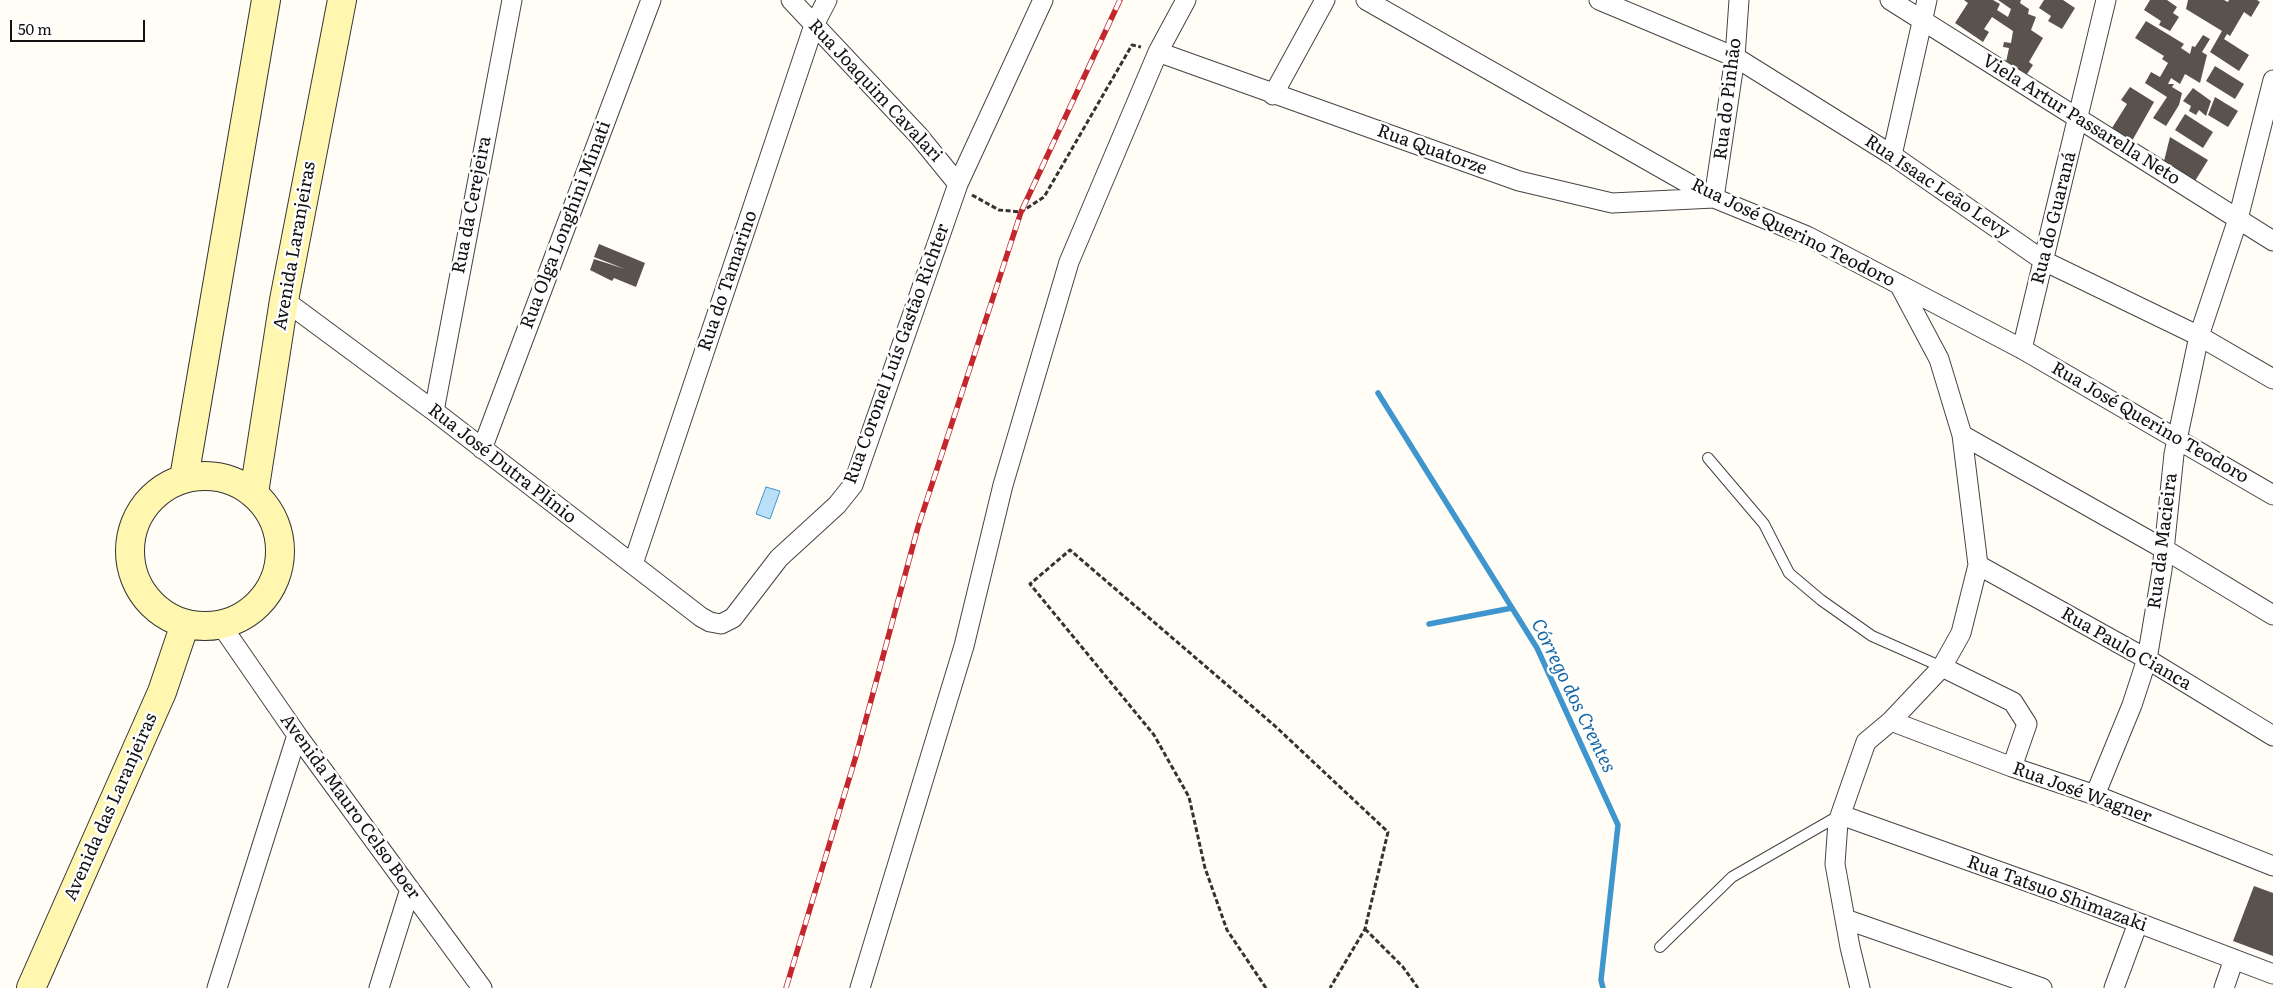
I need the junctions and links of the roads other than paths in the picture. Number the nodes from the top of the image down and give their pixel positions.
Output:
1 (266, 0) edge
2 (342, 0) edge
3 (512, 0) edge
4 (651, 0) edge
5 (791, 0) edge
6 (826, 0) edge
7 (1043, 0) edge
8 (1186, 0) edge
9 (1325, 0) edge
10 (1366, 0) edge
11 (1599, 0) edge
12 (1739, 0) edge
13 (1890, 0) edge
14 (1927, 0) edge
15 (2106, 0) edge
16 (1922, 20) junction
17 (814, 25) junction
18 (1158, 52) junction
19 (1735, 56) junction
20 (2273, 80) edge
21 (1274, 94) junction
22 (2078, 118) junction
23 (1892, 155) junction
24 (958, 184) junction
25 (1714, 198) junction
26 (2238, 219) junction
27 (2273, 241) edge
28 (2044, 261) junction
29 (1899, 284) junction
30 (284, 300) junction
31 (2199, 336) junction
32 (2022, 349) junction
33 (2273, 379) edge
34 (434, 411) junction
35 (1962, 435) junction
36 (2177, 438) junction
37 (482, 449) junction
38 (1708, 458) dead end
39 (184, 478) junction
40 (254, 493) junction
41 (2273, 495) edge
42 (2164, 549) junction
43 (633, 564) junction
44 (1978, 565) junction
45 (2273, 615) edge
46 (185, 624) junction
47 (721, 624) joint
48 (221, 625) junction
49 (2147, 659) junction
50 (1942, 667) junction
51 (1891, 721) junction
52 (297, 735) junction
53 (2273, 736) edge
54 (2012, 767) junction
55 (2095, 795) junction
56 (1841, 815) junction
57 (2273, 866) edge
58 (410, 888) junction
59 (1845, 919) junction
60 (2138, 923) junction
61 (1660, 947) dead end
62 (2234, 959) junction
63 (2273, 974) edge
64 (31, 988) edge
65 (217, 988) edge
66 (379, 988) edge
67 (482, 988) edge
68 (860, 988) edge
69 (1860, 988) edge
70 (2042, 988) edge
71 (2114, 988) edge
72 (2224, 988) edge

1 - 39 street
2 - 30 street, Avenida Laranjeiras
3 - 34 street, Rua da Cerejeira
4 - 37 street, Rua Olga Longhini Minati
5 - 17 street, Rua Joaquim Cavalari
6 - 17 street, Rua do Tamarino
7 - 24 street, Rua Coronel Luís Gastão Richter
8 - 18 street
9 - 21 street
10 - 25 street, Rua José Querino Teodoro
11 - 19 street, Rua Isaac Leão Levy
12 - 19 street, Rua do Pinhão
13 - 16 street, Viela Artur Passarella Neto
14 - 16 street
15 - 22 street, Rua do Guaraná
16 - 22 street, Viela Artur Passarella Neto
16 - 23 street
17 - 24 street, Rua Joaquim Cavalari
17 - 43 street, Rua do Tamarino
18 - 21 street, Rua Quatorze
18 - 68 street
19 - 23 street, Rua Isaac Leão Levy
19 - 25 street, Rua do Pinhão
20 - 26 street, Rua da Macieira
21 - 25 street, Rua Quatorze
22 - 26 street, Viela Artur Passarella Neto
22 - 28 street, Rua do Guaraná
23 - 28 street, Rua Isaac Leão Levy
24 - 47 street, Rua Coronel Luís Gastão Richter
25 - 29 street, Rua José Querino Teodoro
26 - 27 street, Viela Artur Passarella Neto
26 - 31 street, Rua da Macieira
28 - 31 street, Rua Isaac Leão Levy
28 - 32 street, Rua do Guaraná
29 - 32 street, Rua José Querino Teodoro
29 - 35 street
30 - 34 street, Rua José Dutra Plínio
30 - 40 street, Avenida Laranjeiras
31 - 33 street, Rua Isaac Leão Levy
31 - 36 street, Rua da Macieira
32 - 36 street, Rua José Querino Teodoro
34 - 37 street, Rua José Dutra Plínio
35 - 42 street
35 - 44 street
36 - 41 street, Rua José Querino Teodoro
36 - 42 street, Rua da Macieira
37 - 43 street, Rua José Dutra Plínio
38 - 50 lane
39 - 40 street
39 - 46 street
40 - 48 street
42 - 45 street
42 - 49 street, Rua da Macieira
43 - 47 street, Rua José Dutra Plínio
44 - 49 street, Rua Paulo Cianca
44 - 50 street
46 - 48 street
46 - 64 street, Avenida das Laranjeiras
48 - 52 street, Avenida Mauro Celso Boer
49 - 53 street, Rua Paulo Cianca
49 - 55 street, Rua da Macieira
50 - 51 street
50 - 54 street
51 - 54 street, Rua José Wagner
51 - 56 street
52 - 58 street, Avenida Mauro Celso Boer
52 - 65 street
54 - 55 street, Rua José Wagner
55 - 57 street, Rua José Wagner
56 - 59 street
56 - 60 street, Rua Tatsuo Shimazaki
56 - 61 lane
58 - 66 street
58 - 67 street, Avenida Mauro Celso Boer
59 - 69 street
59 - 70 street
60 - 62 street, Rua Tatsuo Shimazaki
60 - 71 street
62 - 63 street, Rua Tatsuo Shimazaki
62 - 72 street

